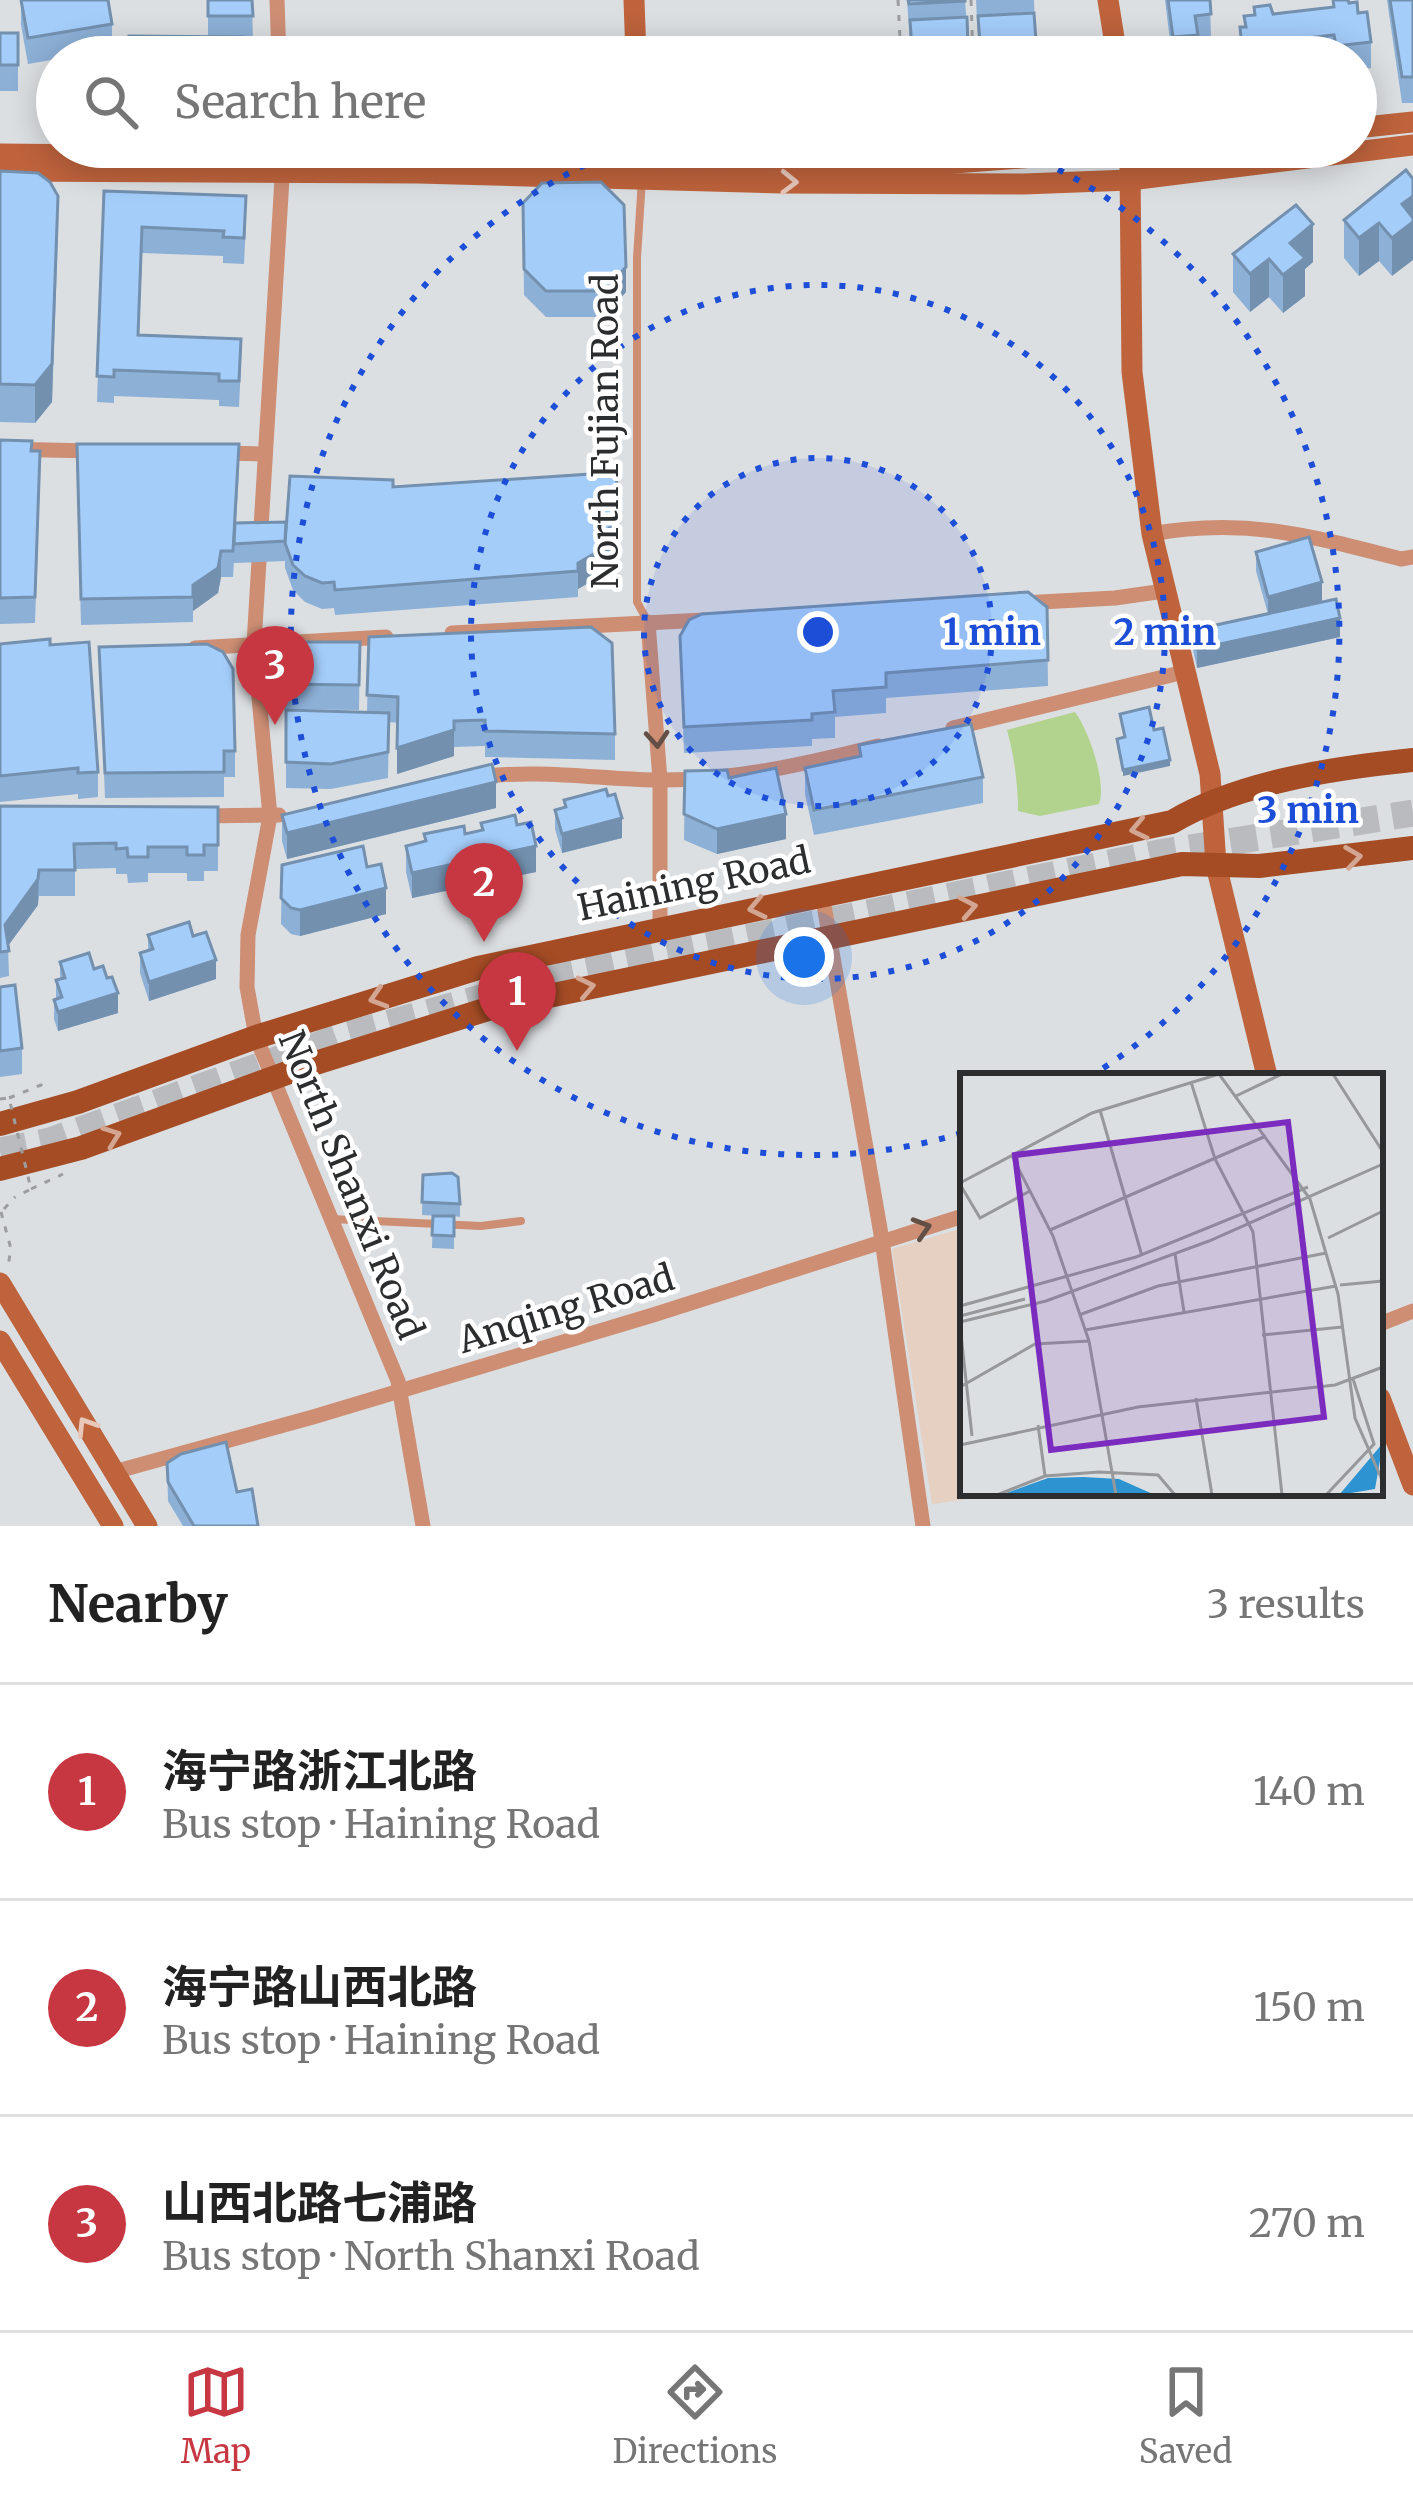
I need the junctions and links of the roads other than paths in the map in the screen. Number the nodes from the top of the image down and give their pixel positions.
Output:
1 (277, 0) edge
2 (634, 0) edge
3 (1108, 0) edge
4 (278, 36) edge
5 (635, 36) edge
6 (1114, 36) edge
7 (1413, 122) edge
8 (1377, 126) edge
9 (1413, 145) edge
10 (1377, 149) edge
11 (0, 154) edge
12 (36, 155) edge
13 (71, 168) edge
14 (282, 168) edge
15 (641, 168) edge
16 (739, 168) edge
17 (1130, 168) edge
18 (1227, 168) edge
19 (0, 171) edge
20 (1130, 180) junction
21 (0, 449) edge
22 (107, 451) edge
23 (197, 453) edge
24 (265, 454) junction
25 (1152, 534) junction
26 (1413, 557) edge
27 (1164, 591) junction
28 (998, 604) edge
29 (718, 619) edge
30 (648, 622) junction
31 (440, 634) edge
32 (393, 637) edge
33 (254, 644) junction
34 (166, 649) edge
35 (1184, 672) junction
36 (939, 732) edge
37 (894, 742) edge
38 (1413, 760) edge
39 (465, 780) edge
40 (660, 780) junction
41 (1210, 799) junction
42 (306, 812) edge
43 (177, 815) edge
44 (270, 816) junction
45 (1413, 848) edge
46 (1216, 865) junction
47 (822, 894) junction
48 (659, 929) junction
49 (830, 936) junction
50 (256, 1037) junction
51 (1266, 1073) edge
52 (273, 1078) junction
53 (0, 1124) edge
54 (0, 1168) edge
55 (960, 1217) edge
56 (330, 1219) junction
57 (521, 1221) dead end
58 (881, 1240) junction
59 (0, 1283) edge
60 (1413, 1311) edge
61 (1383, 1323) edge
62 (0, 1341) edge
63 (400, 1390) junction
64 (1383, 1406) edge
65 (114, 1472) junction
66 (1413, 1486) edge
67 (113, 1526) edge
68 (147, 1526) edge
69 (423, 1526) edge
70 (923, 1526) edge

1 - 4 street
2 - 5 main road
3 - 6 main road
7 - 8 main road
9 - 10 main road
11 - 12 main road
13 - 19 main road
14 - 24 street, North Shanxi Road
15 - 30 lane, North Fujian Road
16 -> 20 main road
17 - 20 main road
18 - 20 main road
20 - 25 main road
21 - 22 street
23 - 24 street
24 - 33 street, North Shanxi Road
25 - 26 street
25 - 27 main road
27 - 28 street
27 - 35 main road
29 - 30 street
30 - 31 street
30 -> 40 street, North Fujian Road
32 - 33 street
33 - 34 street
33 - 44 street, North Shanxi Road
35 - 36 street
35 - 41 main road
37 - 40 street
38 - 41 main road, Haining Road
39 - 40 street
40 - 48 street, North Fujian Road
41 - 46 main road
41 -> 47 main road, Haining Road
42 - 44 street
43 - 44 street
44 - 50 street, North Shanxi Road
46 -> 45 main road
49 -> 46 main road
46 - 51 main road
47 -> 48 main road, Haining Road
47 - 49 street
48 -> 50 main road, Haining Road
52 -> 49 main road
49 - 58 street
50 - 52 street, North Shanxi Road
50 - 53 main road, Haining Road
54 -> 52 main road
52 - 56 street, North Shanxi Road
58 -> 55 street, Anqing Road
56 - 57 lane
56 - 63 street, North Shanxi Road
58 - 63 street, Anqing Road
58 - 70 street
65 -> 59 main road
60 - 61 street
62 - 67 main road
63 - 65 street, Anqing Road
63 - 69 street, North Shanxi Road
64 - 66 main road
65 - 68 main road

